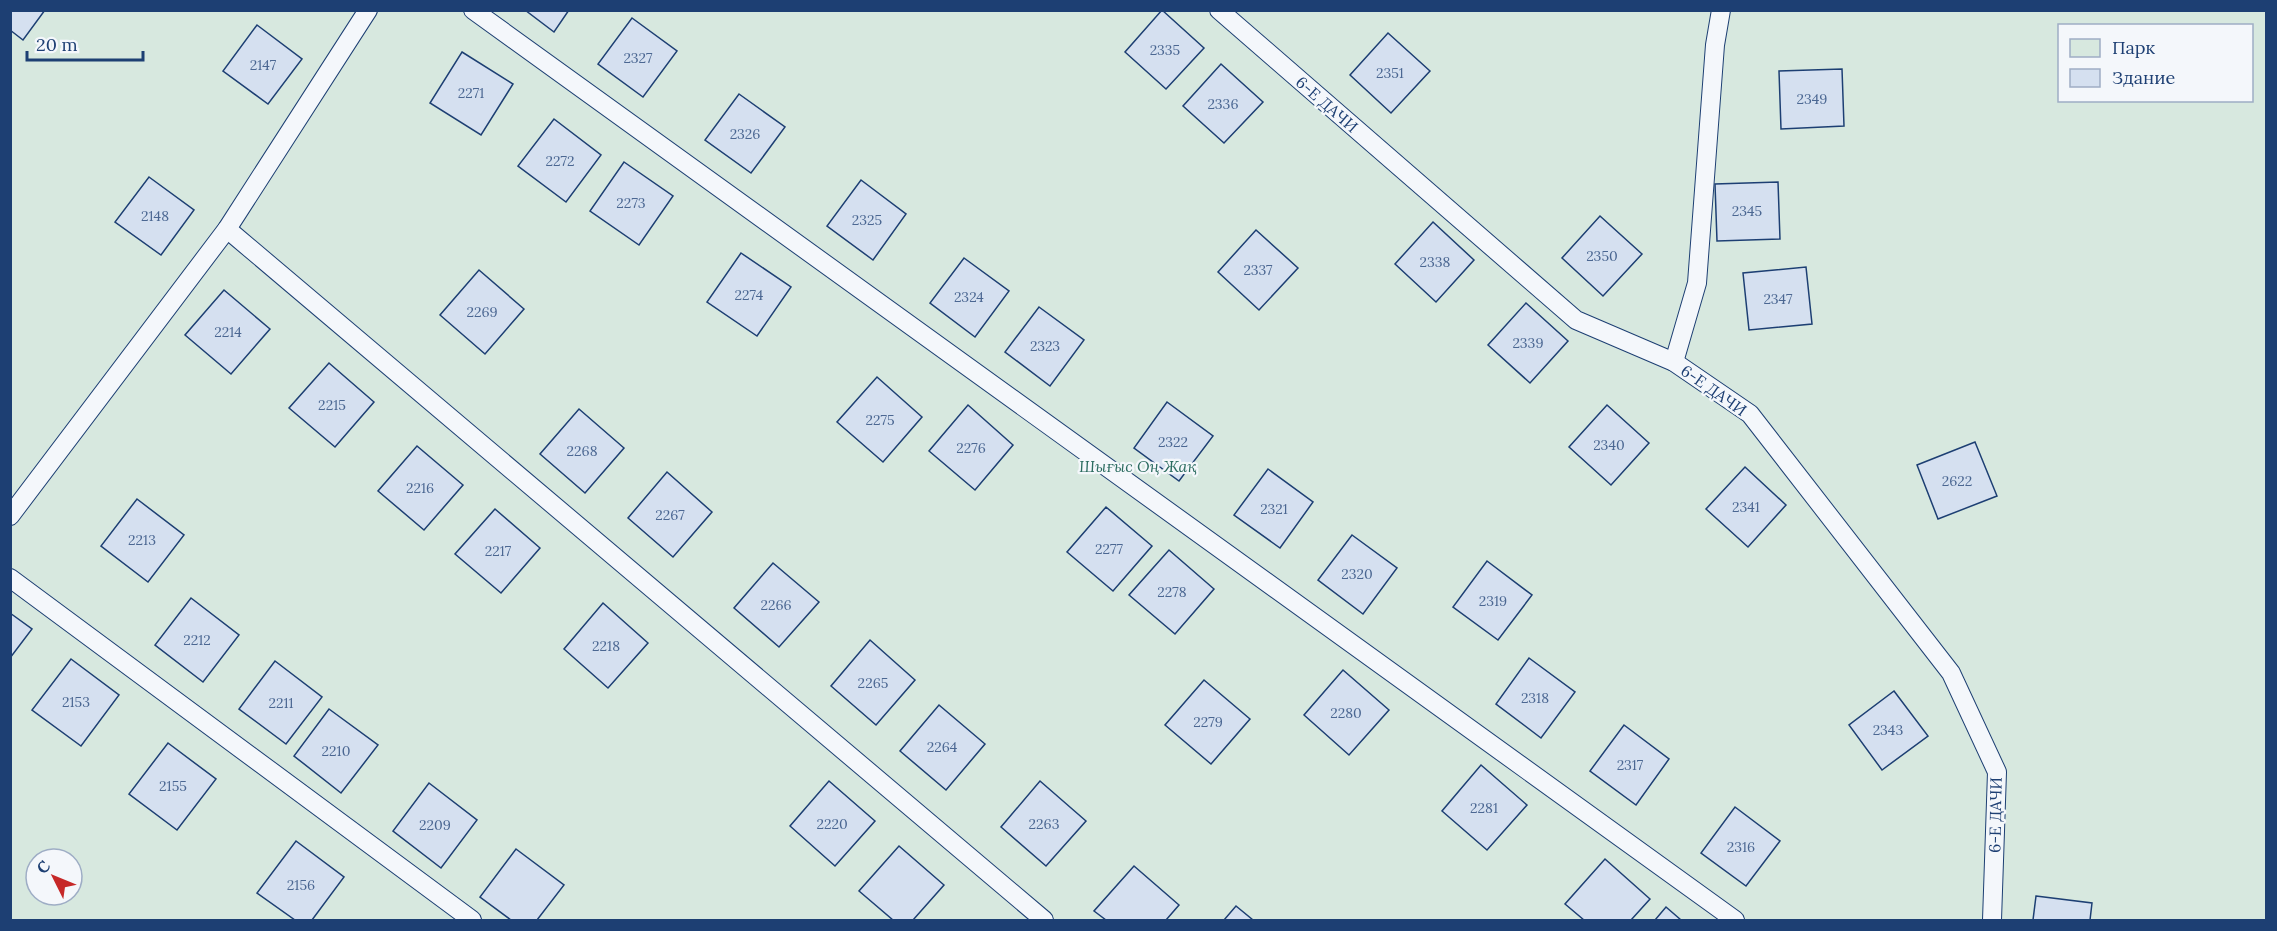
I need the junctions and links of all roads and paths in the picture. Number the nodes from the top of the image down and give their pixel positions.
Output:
1 (368, 10) edge
2 (473, 10) edge
3 (1219, 10) edge
4 (1722, 10) edge
5 (227, 229) junction
6 (1674, 362) junction
7 (10, 516) edge
8 (10, 578) edge
9 (472, 921) edge
10 (1044, 921) edge
11 (1735, 921) edge
12 (1992, 921) edge

1 - 5 lane
2 - 11 lane
3 - 6 lane, 6-Е ДАЧИ
4 - 6 lane
5 - 7 lane
5 - 10 lane
6 - 12 lane, 6-Е ДАЧИ
8 - 9 lane

